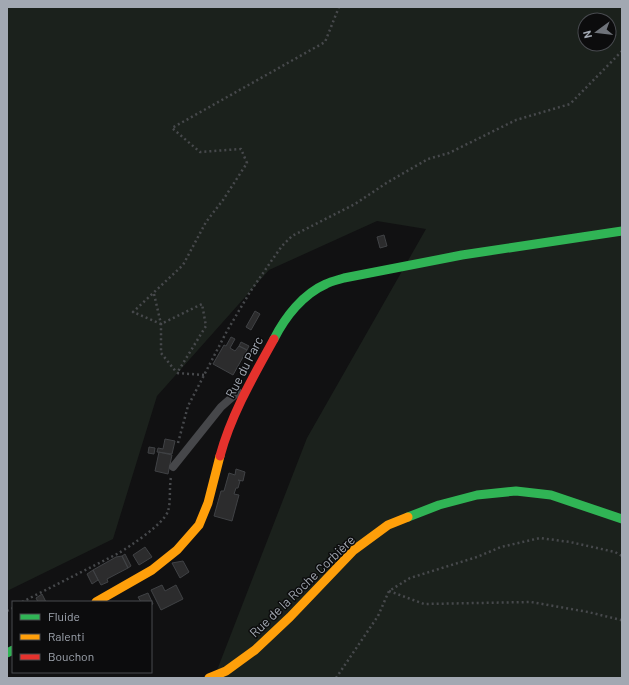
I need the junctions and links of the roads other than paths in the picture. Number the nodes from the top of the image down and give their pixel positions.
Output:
1 (622, 231) edge
2 (251, 382) junction
3 (173, 467) dead end
4 (622, 519) edge
5 (98, 601) edge
6 (209, 678) edge

1 - 2 main road, Rue du Parc
2 - 3 lane
2 - 5 main road, Rue du Parc
4 - 6 main road, Rue de la Roche Corbière

